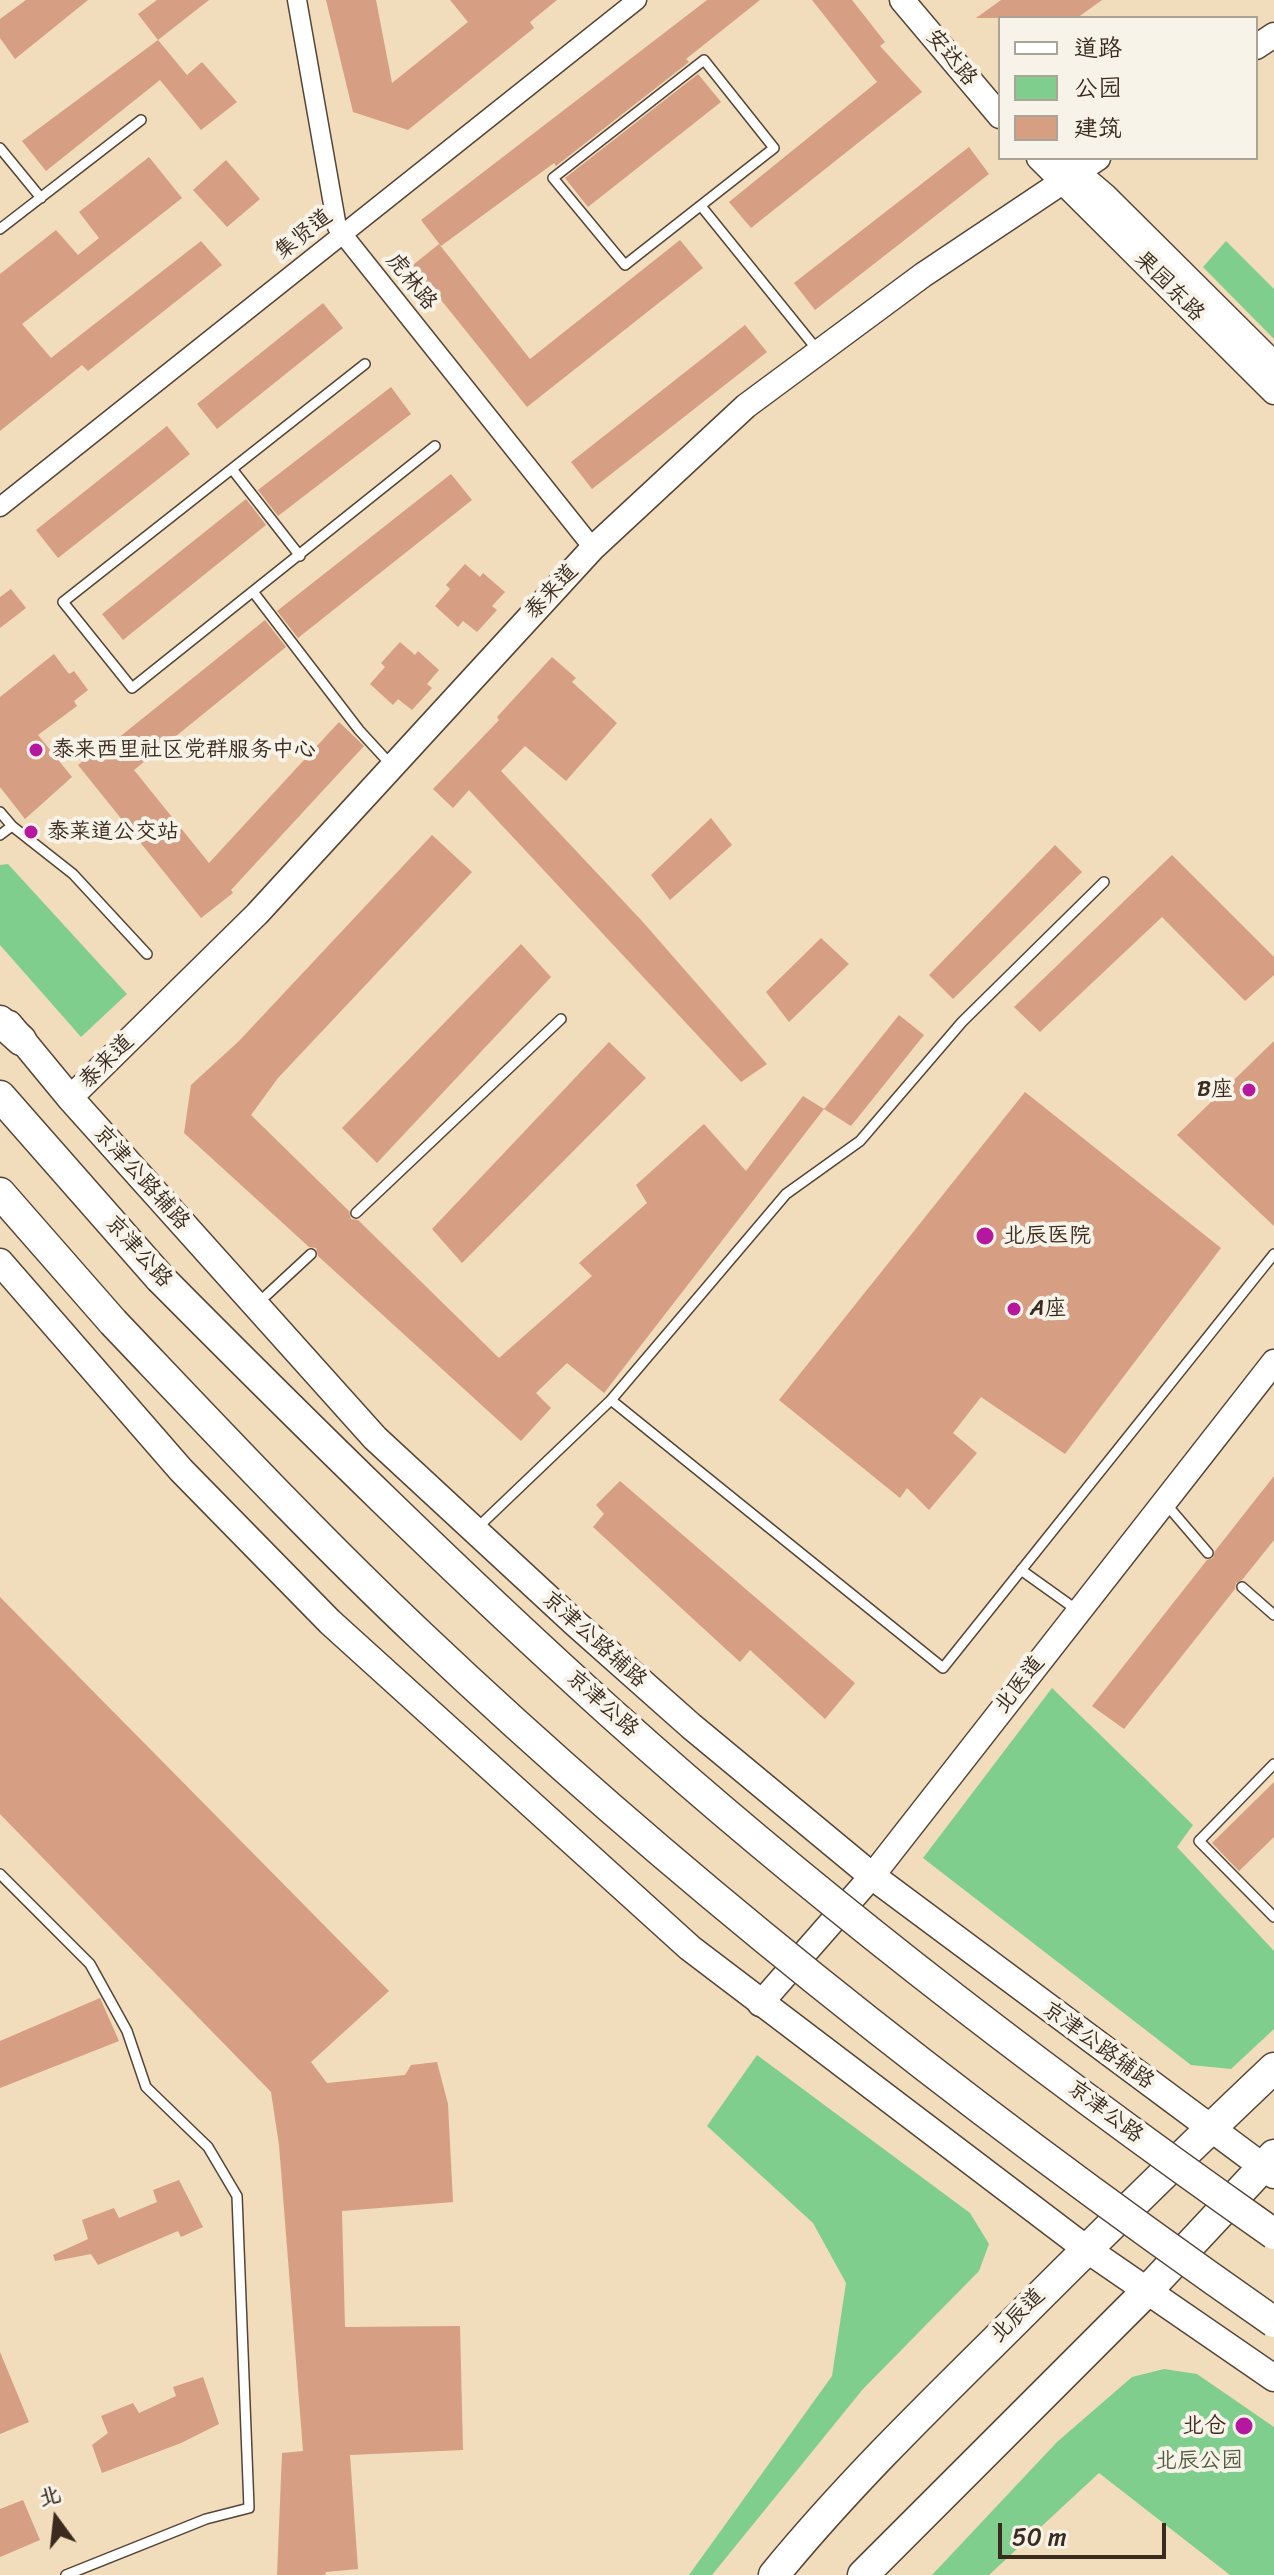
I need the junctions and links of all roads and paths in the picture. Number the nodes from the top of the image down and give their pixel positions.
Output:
1 (297, 0) edge
2 (621, 0) edge
3 (637, 0) edge
4 (902, 0) edge
5 (915, 0) edge
6 (998, 97) edge
7 (998, 114) edge
8 (141, 120) dead end
9 (0, 148) edge
10 (1043, 160) edge
11 (1093, 160) edge
12 (1067, 171) edge
13 (41, 198) junction
14 (701, 206) junction
15 (0, 229) edge
16 (340, 231) junction
17 (819, 352) junction
18 (365, 364) dead end
19 (1274, 364) edge
20 (1274, 392) edge
21 (435, 446) dead end
22 (232, 469) junction
23 (1, 500) edge
24 (593, 548) junction
25 (300, 556) junction
26 (254, 593) junction
27 (392, 766) junction
28 (0, 812) edge
29 (12, 826) junction
30 (0, 835) edge
31 (1104, 882) dead end
32 (147, 954) dead end
33 (0, 1011) edge
34 (561, 1019) dead end
35 (11, 1030) edge
36 (0, 1096) edge
37 (70, 1098) junction
38 (0, 1193) edge
39 (356, 1213) dead end
40 (311, 1254) dead end
41 (1274, 1254) edge
42 (0, 1262) edge
43 (254, 1306) junction
44 (1274, 1362) edge
45 (611, 1400) junction
46 (1164, 1501) junction
47 (474, 1531) junction
48 (1208, 1553) dead end
49 (1021, 1570) junction
50 (1242, 1587) dead end
51 (1078, 1611) junction
52 (1274, 1615) edge
53 (1274, 1764) edge
54 (0, 1874) edge
55 (872, 1876) junction
56 (1274, 1917) edge
57 (760, 2004) junction
58 (1274, 2068) edge
59 (1210, 2129) junction
60 (1270, 2166) edge
61 (1274, 2234) edge
62 (1085, 2248) junction
63 (1147, 2291) junction
64 (1274, 2322) edge
65 (1274, 2378) edge
66 (66, 2575) edge
67 (774, 2575) edge
68 (863, 2575) edge

1 - 16 street, 虎林路
2 - 16 street, 集贤道
3 - 16 street, 集贤道
4 - 7 street, 安达路
5 - 6 street, 安达路
8 - 13 lane
9 - 13 lane
10 - 12 street
11 - 12 street, 泰来道
12 - 17 street, 泰来道
12 - 19 street, 果园东路
12 - 20 street, 果园东路
13 - 15 lane
14 - 14 lane
14 - 17 lane
16 - 23 street, 集贤道
16 - 24 street, 虎林路
17 - 24 street, 泰来道
18 - 22 lane
21 - 25 lane
22 - 25 lane
22 - 26 lane
24 - 27 street, 泰来道
25 - 26 lane
26 - 27 lane
27 - 37 street, 泰来道
28 - 29 lane
29 - 30 lane
29 - 32 lane
31 - 45 lane
33 - 35 main road, 京津公路辅路
34 - 39 lane
35 - 37 main road, 京津公路辅路
36 - 61 main road, 京津公路, bridge
37 - 43 main road, 京津公路辅路
38 - 64 main road, bridge
40 - 43 lane
41 - 49 lane
42 - 57 main road
43 - 47 main road, 京津公路辅路
44 - 46 street, 北医道
45 - 47 lane
45 - 49 lane
46 - 48 lane
46 - 51 street, 北医道
47 - 55 main road, 京津公路辅路
49 - 51 lane
50 - 52 lane
51 - 55 street, 北医道
53 - 56 lane
54 - 66 lane
55 - 57 street, 北医道
55 - 59 main road, 京津公路辅路
57 - 62 main road
58 - 59 main road, 北辰道
59 - 60 main road, 京津公路辅路
59 - 62 main road, 北辰道
60 - 63 main road
62 - 63 main road
62 - 67 main road, 北辰道
63 - 65 main road
63 - 68 main road

